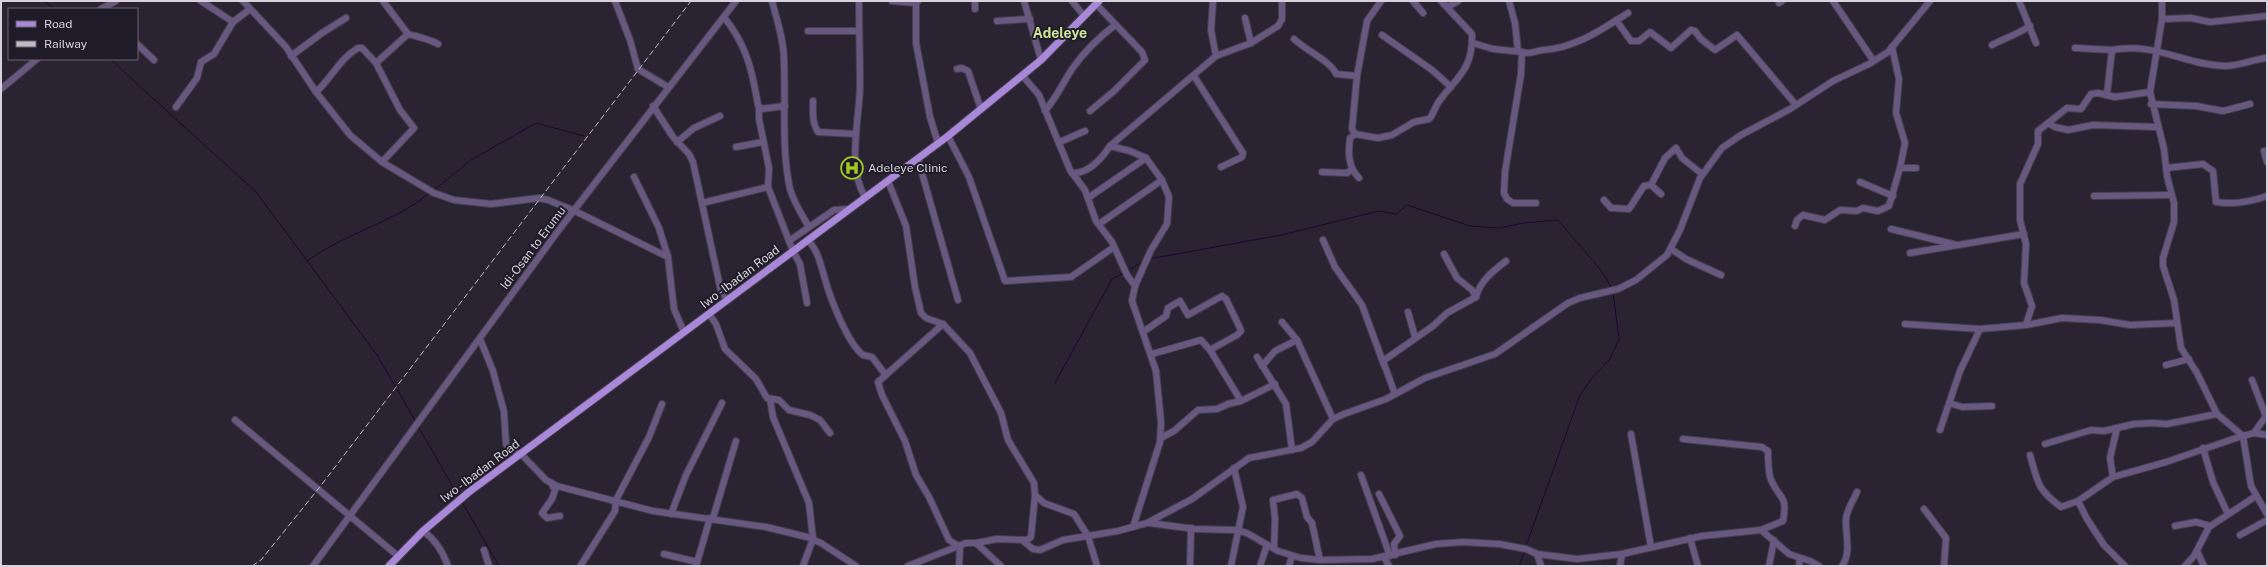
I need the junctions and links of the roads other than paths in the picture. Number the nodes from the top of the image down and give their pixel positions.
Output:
1 (114, 1) edge
2 (201, 1) edge
3 (243, 1) edge
4 (383, 1) edge
5 (614, 1) edge
6 (736, 1) edge
7 (772, 1) edge
8 (859, 1) edge
9 (892, 1) edge
10 (975, 1) edge
11 (1024, 1) edge
12 (1072, 1) edge
13 (1213, 1) edge
14 (1282, 1) edge
15 (1381, 1) edge
16 (1413, 1) edge
17 (1441, 1) edge
18 (1458, 1) edge
19 (1509, 1) edge
20 (1833, 1) edge
21 (1930, 1) edge
22 (2019, 1) edge
23 (2162, 1) edge
24 (917, 2) edge
25 (1097, 3) edge
26 (1448, 7) junction
27 (106, 8) edge
28 (250, 9) junction
29 (975, 9) dead end
30 (1423, 13) dead end
31 (1628, 13) dead end
32 (1084, 16) junction
33 (2267, 16) edge
34 (724, 17) junction
35 (346, 18) dead end
36 (1245, 18) dead end
37 (1030, 19) junction
38 (2162, 19) junction
39 (1616, 20) junction
40 (997, 21) dead end
41 (233, 22) junction
42 (1115, 25) junction
43 (2030, 26) junction
44 (808, 31) dead end
45 (859, 31) junction
46 (408, 34) junction
47 (1382, 35) dead end
48 (1294, 39) dead end
49 (1251, 43) junction
50 (1473, 43) junction
51 (2036, 43) dead end
52 (438, 44) dead end
53 (138, 45) edge
54 (1992, 45) dead end
55 (1892, 47) junction
56 (2075, 48) dead end
57 (2112, 50) junction
58 (2156, 50) junction
59 (1520, 52) junction
60 (291, 56) junction
61 (1216, 56) junction
62 (2265, 58) dead end
63 (36, 60) edge
64 (154, 60) dead end
65 (1041, 60) junction
66 (1873, 60) junction
67 (376, 63) junction
68 (957, 69) dead end
69 (1022, 75) junction
70 (1194, 76) junction
71 (1357, 76) junction
72 (668, 87) junction
73 (1451, 87) junction
74 (1, 89) edge
75 (316, 92) junction
76 (2150, 92) junction
77 (2106, 94) junction
78 (813, 101) dead end
79 (2151, 104) junction
80 (2250, 104) dead end
81 (1796, 105) junction
82 (653, 106) junction
83 (784, 106) junction
84 (176, 107) dead end
85 (760, 107) junction
86 (981, 109) junction
87 (1045, 111) junction
88 (1090, 111) dead end
89 (720, 116) dead end
90 (2048, 123) junction
91 (2158, 127) junction
92 (1085, 132) dead end
93 (856, 134) junction
94 (1355, 134) junction
95 (948, 136) junction
96 (677, 142) junction
97 (763, 142) junction
98 (1060, 142) junction
99 (938, 143) junction
100 (1110, 146) junction
101 (736, 147) dead end
102 (2267, 151) edge
103 (1146, 158) junction
104 (918, 159) junction
105 (382, 162) junction
106 (2267, 162) edge
107 (1221, 167) dead end
108 (1900, 168) junction
109 (1916, 168) dead end
110 (2166, 168) junction
111 (1351, 170) junction
112 (1322, 172) dead end
113 (1072, 173) junction
114 (1702, 174) junction
115 (634, 177) dead end
116 (1359, 178) dead end
117 (1162, 180) junction
118 (888, 181) junction
119 (1860, 182) dead end
120 (1651, 185) junction
121 (768, 187) junction
122 (1661, 194) dead end
123 (2171, 195) junction
124 (1893, 196) junction
125 (2094, 196) dead end
126 (2267, 196) edge
127 (865, 197) junction
128 (1088, 198) junction
129 (1604, 200) dead end
130 (702, 203) junction
131 (1536, 204) dead end
132 (849, 208) junction
133 (575, 210) junction
134 (1099, 224) junction
135 (1795, 226) dead end
136 (810, 227) junction
137 (1891, 229) dead end
138 (2024, 234) junction
139 (808, 240) junction
140 (1323, 240) dead end
141 (789, 241) junction
142 (1961, 246) junction
143 (1114, 247) junction
144 (1671, 250) junction
145 (793, 252) junction
146 (1910, 253) dead end
147 (1444, 254) dead end
148 (668, 257) junction
149 (1506, 261) dead end
150 (1721, 275) dead end
151 (1135, 286) junction
152 (1476, 297) junction
153 (728, 300) junction
154 (958, 300) dead end
155 (807, 303) dead end
156 (1408, 312) dead end
157 (709, 314) junction
158 (1282, 322) dead end
159 (2176, 323) junction
160 (943, 324) junction
161 (1906, 324) dead end
162 (2026, 325) junction
163 (1980, 329) junction
164 (684, 332) junction
165 (1143, 332) junction
166 (1415, 338) junction
167 (480, 339) junction
168 (1297, 340) junction
169 (1210, 350) junction
170 (1152, 354) junction
171 (1257, 357) dead end
172 (2189, 359) junction
173 (2166, 365) dead end
174 (1262, 366) junction
175 (885, 374) junction
176 (2252, 380) dead end
177 (1275, 384) junction
178 (1395, 394) junction
179 (770, 399) junction
180 (1241, 401) junction
181 (722, 403) dead end
182 (1949, 403) junction
183 (662, 404) dead end
184 (1992, 406) dead end
185 (2217, 414) junction
186 (2266, 417) edge
187 (1333, 419) junction
188 (235, 420) dead end
189 (2116, 428) junction
190 (1940, 430) dead end
191 (830, 433) dead end
192 (1630, 434) dead end
193 (2254, 434) junction
194 (2267, 435) edge
195 (2243, 436) junction
196 (1161, 438) junction
197 (1683, 439) dead end
198 (736, 441) dead end
199 (2045, 444) dead end
200 (2203, 448) junction
201 (1292, 450) junction
202 (521, 454) junction
203 (2030, 455) dead end
204 (1234, 468) junction
205 (1361, 474) dead end
206 (2113, 477) junction
207 (551, 483) junction
208 (1857, 492) dead end
209 (1379, 494) dead end
210 (1035, 495) junction
211 (2256, 496) junction
212 (616, 500) junction
213 (2078, 501) junction
214 (1924, 509) dead end
215 (351, 514) junction
216 (671, 514) junction
217 (2228, 514) junction
218 (2267, 514) edge
219 (560, 516) dead end
220 (712, 518) junction
221 (2267, 520) edge
222 (1147, 523) junction
223 (2175, 526) dead end
224 (2210, 526) junction
225 (1133, 527) junction
226 (1192, 528) junction
227 (1761, 530) junction
228 (423, 531) junction
229 (1239, 532) junction
230 (2240, 535) dead end
231 (1088, 536) junction
232 (813, 538) junction
233 (1690, 538) junction
234 (1022, 540) junction
235 (1774, 540) junction
236 (976, 543) junction
237 (1267, 545) junction
238 (960, 547) junction
239 (1652, 547) junction
240 (1274, 548) junction
241 (484, 550) dead end
242 (2197, 551) junction
243 (664, 554) dead end
244 (1537, 554) junction
245 (1622, 554) junction
246 (398, 556) junction
247 (1292, 556) junction
248 (1390, 556) junction
249 (1800, 558) junction
250 (1324, 562) edge
251 (697, 564) edge
252 (581, 565) dead end
253 (313, 566) edge
254 (389, 566) edge
255 (448, 566) edge
256 (489, 566) edge
257 (803, 566) edge
258 (856, 566) edge
259 (909, 566) edge
260 (959, 566) edge
261 (1001, 566) edge
262 (1097, 566) edge
263 (1190, 566) edge
264 (1231, 566) edge
265 (1260, 566) edge
266 (1289, 566) edge
267 (1389, 566) edge
268 (1541, 566) edge
269 (1620, 566) edge
270 (1698, 566) edge
271 (1769, 566) edge
272 (1799, 566) edge
273 (1819, 566) edge
274 (1842, 566) edge
275 (1944, 566) edge
276 (2125, 566) edge
277 (2186, 566) edge
278 (2204, 566) edge

1 - 27 street
2 - 41 street
3 - 28 street
4 - 46 street
5 - 72 street
6 - 34 street, Idi-Osan to Erumu
7 - 83 street
8 - 45 street
9 - 24 street
10 - 29 street
11 - 37 street
12 - 32 street
13 - 61 street
14 - 49 street
15 - 71 street
16 - 30 street
17 - 26 street
18 - 26 street
19 - 59 street
20 - 66 street
21 - 55 street
22 - 43 street
23 - 38 street
24 - 99 street
25 - 32 main road, Iwo - Ibadan Road
25 - 42 street
26 - 50 street
28 - 41 street
28 - 60 street
31 - 39 street
32 - 65 main road, Iwo - Ibadan Road
33 - 38 street
34 - 72 street, Idi-Osan to Erumu
34 - 85 street
35 - 60 street
36 - 49 street
37 - 40 street
37 - 65 street
38 - 58 street
39 - 59 street
39 - 81 street
41 - 84 street
42 - 87 street
42 - 88 street
43 - 51 street
43 - 54 street
44 - 45 street
45 - 93 street
46 - 52 street
46 - 67 street
47 - 73 street
48 - 71 street
49 - 61 street
50 - 59 street
50 - 73 street
53 - 64 street
55 - 66 street
55 - 108 street
56 - 57 street
57 - 58 street
57 - 77 street
58 - 62 street
58 - 76 street
59 - 131 street
60 - 75 street
61 - 70 street
63 - 74 street
65 - 69 main road, Iwo - Ibadan Road
66 - 81 street
67 - 75 street
67 - 105 street
68 - 86 street
69 - 86 main road, Iwo - Ibadan Road
69 - 87 street
70 - 100 street
70 - 107 street
71 - 94 street
72 - 82 street, Idi-Osan to Erumu
73 - 94 street
75 - 105 street
76 - 77 street
76 - 79 street
77 - 90 street
78 - 93 street
79 - 80 street
79 - 91 street
81 - 114 street
82 - 96 street
82 - 133 street, Idi-Osan to Erumu
83 - 85 street
83 - 136 street
85 - 97 street
86 - 95 main road, Iwo - Ibadan Road
87 - 98 street
89 - 96 street
90 - 91 street
90 - 138 street
91 - 110 street
92 - 98 street
93 - 127 street
94 - 111 street
95 - 99 main road, Iwo - Ibadan Road
95 - 143 street
96 - 130 street
97 - 101 street
97 - 121 street
98 - 113 street
99 - 104 main road, Iwo - Ibadan Road
100 - 103 street
100 - 113 street
102 - 106 street
103 - 117 street
103 - 128 street
104 - 118 main road, Iwo - Ibadan Road
104 - 154 street
105 - 133 street
108 - 109 street
108 - 124 street
110 - 123 street
110 - 126 street
111 - 112 street
111 - 116 street
113 - 128 street
114 - 120 street
114 - 144 street
115 - 148 street
117 - 134 street
117 - 151 street
118 - 127 main road, Iwo - Ibadan Road
118 - 160 street
119 - 124 street
120 - 122 street
120 - 129 street
121 - 130 street
121 - 141 street
123 - 125 street
123 - 159 street
124 - 135 street
127 - 132 main road, Iwo - Ibadan Road
128 - 134 street
130 - 153 street
132 - 136 street
132 - 139 main road, Iwo - Ibadan Road
133 - 148 street
133 - 167 street, Idi-Osan to Erumu
134 - 143 street
136 - 141 street
137 - 142 street
138 - 142 street
138 - 162 street
139 - 145 main road, Iwo - Ibadan Road
139 - 175 street
140 - 178 street
141 - 145 street
142 - 146 street
143 - 151 street
144 - 150 street
144 - 178 street
145 - 153 main road, Iwo - Ibadan Road
145 - 155 street
147 - 152 street
148 - 164 street
149 - 152 street
151 - 165 street
152 - 166 street
153 - 157 main road, Iwo - Ibadan Road
156 - 166 street
157 - 164 main road, Iwo - Ibadan Road
157 - 179 street
158 - 168 street
159 - 162 street
159 - 172 street
160 - 175 street
160 - 210 street
161 - 163 street
162 - 163 street
163 - 182 street
164 - 202 main road, Iwo - Ibadan Road
165 - 169 street
165 - 170 street
166 - 178 street
167 - 202 street
167 - 215 street, Idi-Osan to Erumu
168 - 174 street
168 - 187 street
169 - 170 street
169 - 180 street
170 - 196 street
171 - 174 street
172 - 173 street
172 - 185 street
174 - 177 street
175 - 238 street
176 - 186 street
177 - 180 street
177 - 201 street
178 - 187 street
179 - 191 street
179 - 232 street
180 - 196 street
181 - 216 street
182 - 184 street
182 - 190 street
183 - 212 street
185 - 189 street
185 - 195 street
186 - 193 street
187 - 201 street
188 - 215 street
189 - 199 street
189 - 206 street
192 - 239 street
193 - 194 street
193 - 195 street
195 - 200 street
195 - 211 street
196 - 225 street
197 - 227 street
198 - 220 street
200 - 206 street
200 - 217 street
201 - 204 street
202 - 207 street
202 - 228 main road, Iwo - Ibadan Road
203 - 213 street
204 - 222 street
204 - 229 street
205 - 248 street
206 - 213 street
207 - 212 street
207 - 219 street
208 - 274 street
209 - 248 street
210 - 231 street
210 - 234 street
211 - 217 street
211 - 218 street
212 - 216 street
212 - 252 street
213 - 276 street
214 - 275 street
215 - 246 street
215 - 253 street, Idi-Osan to Erumu
216 - 220 street
217 - 224 street
220 - 232 street
220 - 251 street
221 - 230 street
222 - 225 street
222 - 226 street
223 - 224 street
224 - 242 street
225 - 231 street
226 - 229 street
226 - 263 street
227 - 233 street
227 - 235 street
228 - 246 main road, Iwo - Ibadan Road
228 - 255 street
229 - 237 street
229 - 264 street
231 - 234 street
231 - 262 street
232 - 257 street
232 - 258 street
233 - 239 street
233 - 270 street
234 - 236 street
235 - 249 street
235 - 271 street
236 - 238 street
236 - 261 street
237 - 240 street
237 - 265 street
238 - 259 street
238 - 260 street
239 - 245 street
240 - 247 street
240 - 250 street
241 - 256 street
242 - 277 street
242 - 278 street
243 - 251 street
244 - 245 street
244 - 248 street
244 - 268 street
245 - 269 street
246 - 254 main road, Iwo - Ibadan Road
247 - 250 street
247 - 266 street
248 - 250 street
248 - 267 street
249 - 272 street
249 - 273 street

